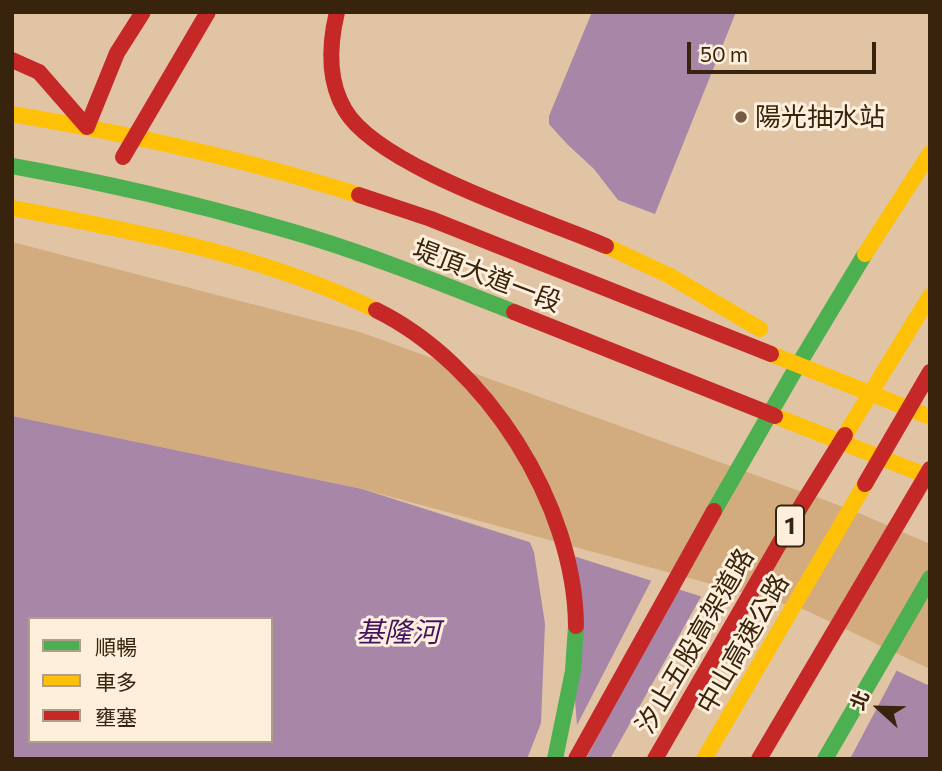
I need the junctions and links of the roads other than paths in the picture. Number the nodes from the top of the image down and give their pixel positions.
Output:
1 (143, 12) edge
2 (208, 12) edge
3 (337, 12) edge
4 (12, 60) edge
5 (12, 114) edge
6 (87, 127) junction
7 (136, 136) junction
8 (930, 153) edge
9 (12, 166) edge
10 (108, 183) junction
11 (12, 208) edge
12 (930, 296) edge
13 (930, 372) edge
14 (890, 402) junction
15 (930, 418) edge
16 (930, 468) edge
17 (930, 477) edge
18 (930, 579) edge
19 (555, 759) edge
20 (576, 759) edge
21 (655, 759) edge
22 (704, 759) edge
23 (758, 759) edge
24 (825, 759) edge

1 - 6 highway
2 - 7 highway
3 - 14 highway
4 - 6 highway
5 - 6 highway, 堤頂大道一段
6 - 7 highway, 堤頂大道一段
7 - 10 highway
7 - 14 highway, 堤頂大道一段
8 - 20 highway
9 - 10 highway, 堤頂大道一段
10 - 17 highway, 堤頂大道一段
11 - 19 highway
12 - 21 highway, 汐止五股高架道路 / 1
13 - 22 highway, 中山高速公路 / 1
14 - 15 highway, 堤頂大道一段
16 - 23 highway
18 - 24 highway

